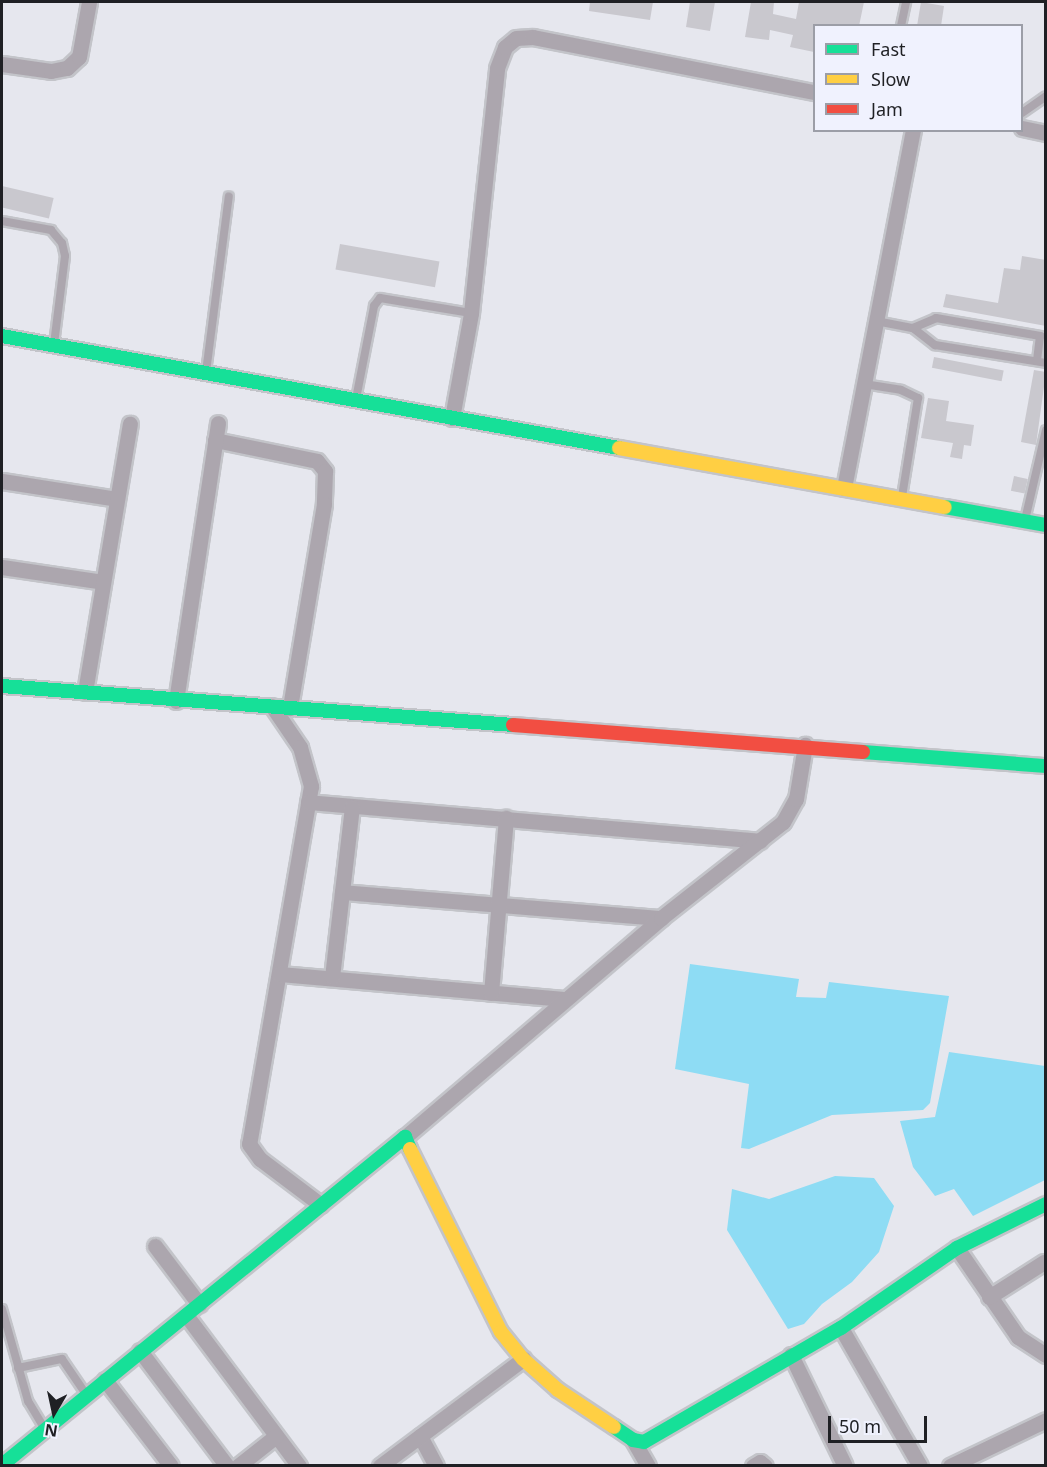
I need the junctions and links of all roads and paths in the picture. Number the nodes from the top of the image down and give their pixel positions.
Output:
1 (89, 2) edge
2 (906, 2) edge
3 (902, 24) edge
4 (2, 64) edge
5 (813, 92) edge
6 (1046, 96) edge
7 (1023, 111) edge
8 (1023, 128) edge
9 (913, 132) edge
10 (1046, 133) edge
11 (229, 196) dead end
12 (2, 221) edge
13 (471, 313) junction
14 (876, 321) junction
15 (913, 328) junction
16 (2, 336) edge
17 (54, 346) junction
18 (1041, 362) edge
19 (206, 373) junction
20 (864, 384) junction
21 (356, 400) junction
22 (452, 418) junction
23 (218, 423) dead end
24 (129, 424) dead end
25 (1046, 430) edge
26 (215, 440) junction
27 (2, 481) edge
28 (844, 488) junction
29 (117, 499) junction
30 (902, 499) junction
31 (1025, 521) junction
32 (1046, 525) edge
33 (2, 567) edge
34 (103, 582) junction
35 (2, 686) edge
36 (85, 692) junction
37 (176, 701) junction
38 (272, 706) junction
39 (290, 708) junction
40 (805, 746) junction
41 (1046, 765) edge
42 (308, 802) junction
43 (351, 807) junction
44 (506, 818) junction
45 (760, 841) junction
46 (342, 891) junction
47 (499, 907) junction
48 (661, 918) junction
49 (279, 974) junction
50 (332, 977) junction
51 (491, 993) junction
52 (565, 999) junction
53 (405, 1137) junction
54 (1046, 1204) edge
55 (321, 1205) junction
56 (155, 1246) dead end
57 (957, 1248) junction
58 (1044, 1262) edge
59 (989, 1297) junction
60 (199, 1305) junction
61 (2, 1309) edge
62 (186, 1315) junction
63 (841, 1328) junction
64 (140, 1351) junction
65 (791, 1355) junction
66 (1046, 1355) edge
67 (523, 1359) junction
68 (18, 1368) junction
69 (105, 1380) junction
70 (87, 1395) junction
71 (1046, 1420) edge
72 (45, 1430) junction
73 (276, 1436) junction
74 (420, 1436) junction
75 (633, 1440) junction
76 (2, 1465) edge
77 (169, 1465) edge
78 (227, 1466) edge
79 (238, 1466) edge
80 (298, 1466) edge
81 (380, 1466) edge
82 (436, 1466) edge
83 (648, 1466) edge
84 (753, 1466) edge
85 (765, 1466) edge
86 (845, 1466) edge
87 (920, 1466) edge
88 (950, 1466) edge

1 - 4 street
2 - 3 lane
5 - 13 street
6 - 7 lane
8 - 10 street
9 - 14 street
11 - 19 lane
12 - 17 lane
13 - 21 lane
13 - 22 street
14 - 15 lane
14 - 20 street
15 - 18 lane
15 - 18 lane
16 - 17 street
17 - 19 street
19 - 21 street
20 - 28 street
20 - 30 lane
21 - 22 street
22 - 28 street
23 - 26 street
24 - 29 street
25 - 31 lane
26 - 37 street
26 - 39 street
27 - 29 street
28 - 30 street
29 - 34 street
30 - 31 street
31 - 32 street
33 - 34 street
34 - 36 street
35 - 36 street
36 - 37 street
37 - 38 street
38 - 39 street
38 - 42 street
39 - 40 street
40 - 41 street
40 - 45 street
42 - 43 street
42 - 49 street
43 - 44 street
43 - 46 street
44 - 45 street
44 - 47 street
45 - 48 street
46 - 47 street
46 - 50 street
47 - 48 street
47 - 51 street
48 - 52 street
49 - 50 street
49 - 55 street
50 - 51 street
51 - 52 street
52 - 53 street
53 - 55 street
53 - 67 street
54 - 57 street
55 - 60 street
56 - 60 street
57 - 59 street
57 - 63 street
58 - 59 street
59 - 66 street
60 - 62 street
61 - 68 lane
62 - 64 street
62 - 73 street
63 - 65 street
63 - 87 street
64 - 69 street
64 - 78 street
65 - 75 street
65 - 86 street
67 - 74 street
67 - 75 street
68 - 70 lane
68 - 72 lane
69 - 70 street
69 - 77 street
70 - 72 street
71 - 88 street
72 - 76 street
73 - 79 street
73 - 80 street
74 - 81 street
74 - 82 street
75 - 83 street
84 - 85 street

